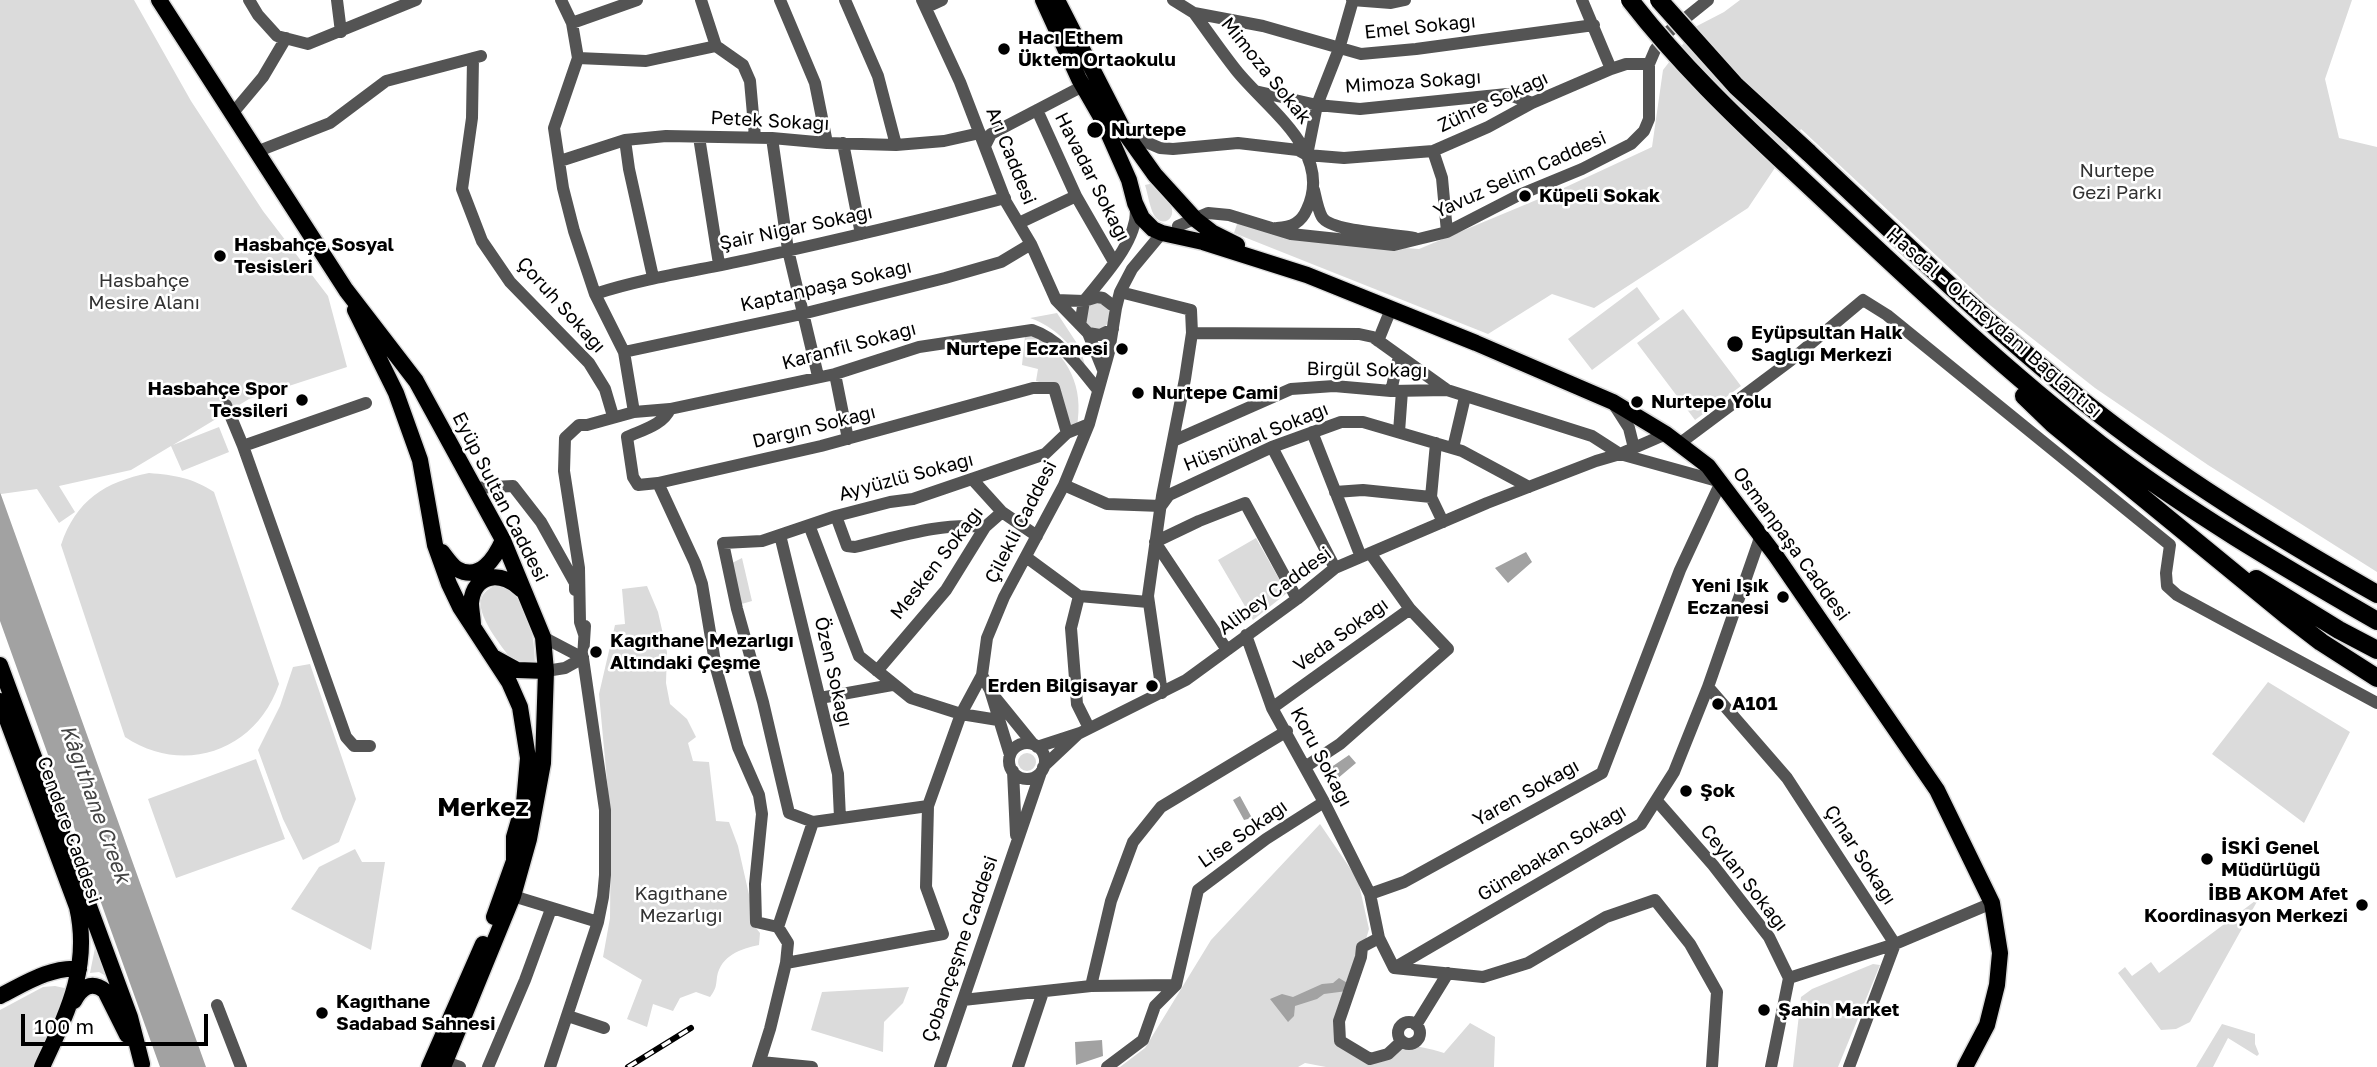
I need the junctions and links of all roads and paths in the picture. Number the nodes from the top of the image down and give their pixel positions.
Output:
1 (159, 0) edge
2 (249, 0) edge
3 (337, 0) edge
4 (416, 0) edge
5 (561, 0) edge
6 (638, 0) edge
7 (701, 0) edge
8 (780, 0) edge
9 (845, 0) edge
10 (1043, 0) edge
11 (1057, 0) edge
12 (1173, 0) edge
13 (1353, 0) edge
14 (1405, 0) edge
15 (1582, 0) edge
16 (1630, 0) edge
17 (1659, 0) edge
18 (1708, 0) edge
19 (931, 2) edge
20 (1194, 13) junction
21 (572, 23) junction
22 (1594, 25) junction
23 (341, 32) junction
24 (286, 38) junction
25 (716, 46) junction
26 (1339, 48) junction
27 (578, 58) junction
28 (1649, 64) junction
29 (1611, 69) junction
30 (1083, 86) junction
31 (1255, 91) junction
32 (1532, 103) junction
33 (1317, 105) junction
34 (1037, 110) junction
35 (232, 114) junction
36 (980, 132) junction
37 (1125, 133) junction
38 (699, 137) junction
39 (755, 137) junction
40 (772, 138) junction
41 (625, 140) junction
42 (827, 143) junction
43 (843, 143) junction
44 (896, 145) junction
45 (985, 146) junction
46 (1433, 151) junction
47 (257, 152) junction
48 (1307, 155) junction
49 (560, 161) junction
50 (1155, 175) junction
51 (1129, 180) junction
52 (1313, 190) junction
53 (1076, 196) junction
54 (1005, 198) junction
55 (1135, 203) junction
56 (1192, 216) junction
57 (1019, 223) junction
58 (1178, 226) joint
59 (1275, 228) junction
60 (1447, 232) junction
61 (1162, 233) junction
62 (861, 234) junction
63 (1418, 239) junction
64 (1031, 244) junction
65 (788, 250) junction
66 (1114, 262) junction
67 (719, 264) junction
68 (1283, 268) junction
69 (653, 277) junction
70 (346, 290) junction
71 (1121, 292) junction
72 (595, 293) junction
73 (1056, 300) junction
74 (1084, 302) junction
75 (1116, 308) junction
76 (1391, 309) junction
77 (802, 314) junction
78 (1084, 329) junction
79 (1113, 329) junction
80 (1192, 333) junction
81 (1378, 341) junction
82 (624, 352) junction
83 (1992, 355) junction
84 (1399, 356) junction
85 (1103, 371) junction
86 (835, 374) junction
87 (818, 376) junction
88 (1098, 390) junction
89 (1447, 390) junction
90 (1396, 391) junction
91 (1465, 397) junction
92 (1613, 402) junction
93 (366, 403) dead end
94 (226, 405) dead end
95 (670, 409) junction
96 (634, 412) junction
97 (613, 416) junction
98 (1089, 424) junction
99 (1312, 432) junction
100 (1399, 432) junction
101 (1067, 433) junction
102 (848, 439) junction
103 (1673, 439) junction
104 (1173, 441) junction
105 (1436, 443) junction
106 (243, 446) junction
107 (1272, 447) junction
108 (1453, 448) junction
109 (1634, 448) junction
110 (1620, 454) junction
111 (1642, 460) junction
112 (973, 480) junction
113 (1721, 482) junction
114 (659, 483) junction
115 (1064, 485) junction
116 (1529, 487) junction
117 (474, 488) junction
118 (1335, 492) junction
119 (1431, 497) junction
120 (1161, 506) junction
121 (1002, 512) junction
122 (836, 516) junction
123 (1443, 522) junction
124 (809, 525) junction
125 (985, 527) junction
126 (780, 535) junction
127 (1761, 535) junction
128 (1037, 536) junction
129 (503, 540) junction
130 (1155, 542) junction
131 (435, 545) junction
132 (2211, 552) junction
133 (1366, 555) junction
134 (1026, 557) junction
135 (1335, 568) junction
136 (526, 594) junction
137 (2377, 594) edge
138 (1079, 596) junction
139 (1297, 599) junction
140 (584, 601) junction
141 (1148, 602) junction
142 (1410, 609) junction
143 (2377, 621) edge
144 (474, 630) junction
145 (1247, 635) junction
146 (543, 637) junction
147 (1227, 650) junction
148 (2377, 650) edge
149 (489, 653) junction
150 (583, 658) junction
151 (1, 670) edge
152 (546, 671) junction
153 (877, 671) junction
154 (982, 675) junction
155 (2377, 678) edge
156 (892, 685) junction
157 (1708, 688) junction
158 (990, 690) junction
159 (1162, 693) junction
160 (820, 698) junction
161 (0, 701) edge
162 (2377, 703) edge
163 (1272, 708) junction
164 (961, 714) junction
165 (998, 720) junction
166 (1084, 730) junction
167 (0, 732) edge
168 (1286, 732) junction
169 (370, 746) dead end
170 (1035, 746) junction
171 (1010, 755) junction
172 (1305, 766) junction
173 (1042, 769) junction
174 (1013, 771) junction
175 (25, 773) junction
176 (1657, 801) junction
177 (1324, 802) junction
178 (928, 806) junction
179 (840, 818) junction
180 (813, 822) junction
181 (1017, 842) junction
182 (1370, 894) junction
183 (513, 896) junction
184 (1992, 904) junction
185 (551, 909) junction
186 (598, 922) junction
187 (778, 927) junction
188 (1380, 938) junction
189 (1895, 944) junction
190 (786, 963) junction
191 (1394, 968) junction
192 (79, 969) junction
193 (1448, 973) junction
194 (1789, 978) junction
195 (1176, 985) junction
196 (1091, 986) junction
197 (1043, 992) junction
198 (0, 996) edge
199 (963, 1000) junction
200 (217, 1005) dead end
201 (66, 1016) junction
202 (568, 1016) junction
203 (604, 1028) dead end
204 (142, 1065) edge
205 (451, 1065) edge
206 (759, 1065) edge
207 (792, 1066) edge
208 (42, 1067) edge
209 (240, 1067) edge
210 (429, 1067) edge
211 (488, 1067) edge
212 (550, 1067) edge
213 (812, 1067) edge
214 (940, 1067) edge
215 (1018, 1067) edge
216 (1107, 1067) edge
217 (1712, 1067) edge
218 (1771, 1067) edge
219 (1849, 1067) edge
220 (1965, 1067) edge

1 - 35 main road, Eyüp Sultan Caddesi
2 - 24 street
3 - 23 street
4 - 23 street
5 - 21 street
6 - 21 street
7 - 25 street
8 - 42 street
9 - 44 street
10 - 30 main road
11 - 37 main road, Osmanpaşa Caddesi
12 - 20 street, Emel Sokağı
13 - 14 street
13 - 26 street
15 - 22 street
16 - 83 highway, Hasdal - Okmeydanı Bağlantısı, bridge
17 - 137 highway, Hasdal - Okmeydanı Bağlantısı, bridge
18 - 28 street, Yavuz Selim Caddesi
19 - 36 street, Arı Caddesi
20 - 26 street, Emel Sokağı
20 - 31 street, Mimoza Sokak
21 - 27 street
22 - 26 street, Emel Sokağı
22 - 29 street
23 - 24 street
24 - 35 street
25 - 27 street
25 - 39 street
26 - 33 street
27 - 49 street
28 - 29 street, Zühre Sokağı
28 - 60 street, Yavuz Selim Caddesi
29 - 32 street, Zühre Sokağı
30 - 34 street
30 - 51 main road
31 - 33 street, Mimoza Sokağı
31 - 48 street, Mimoza Sokak
32 - 33 street, Mimoza Sokağı
32 - 46 street, Zühre Sokağı
33 - 48 street
34 - 45 street
34 - 53 street, Havadar Sokağı
35 - 47 main road, Eyüp Sultan Caddesi
36 - 44 street, Petek Sokağı
36 - 45 street, Arı Caddesi
37 - 48 street, Zühre Sokağı
37 - 50 main road, Osmanpaşa Caddesi
38 - 39 street, Petek Sokağı
38 - 41 street, Petek Sokağı
38 - 67 street
39 - 40 street, Petek Sokağı
40 - 42 street, Petek Sokağı
40 - 65 street
41 - 49 street, Petek Sokağı
41 - 69 street
42 - 43 street, Petek Sokağı
43 - 44 street, Petek Sokağı
43 - 62 street
45 - 54 street, Arı Caddesi
46 - 48 street, Zühre Sokağı
46 - 60 street
47 - 70 main road, Eyüp Sultan Caddesi
47 - 97 street, Çoruh Sokağı
48 - 52 street
49 - 72 street
50 - 51 main road
50 - 56 main road, Osmanpaşa Caddesi
51 - 55 main road
52 - 59 street
52 - 63 street, Yavuz Selim Caddesi
53 - 57 street
53 - 66 street, Havadar Sokağı
54 - 57 street, Arı Caddesi
54 - 62 street, Şair Nigar Sokağı
55 - 61 main road
55 - 66 street
56 - 58 street
56 - 59 street
56 - 68 main road, Osmanpaşa Caddesi
57 - 64 street, Arı Caddesi
58 - 61 main road
59 - 63 street
60 - 63 street, Yavuz Selim Caddesi
61 - 68 main road, Osmanpaşa Caddesi
61 - 71 street, Çilekli Caddesi
62 - 65 street, Şair Nigar Sokağı
64 - 73 street, Arı Caddesi
64 - 77 street, Kaptanpaşa Sokağı
65 - 67 street, Şair Nigar Sokağı
65 - 77 street
66 - 74 street
67 - 69 street, Şair Nigar Sokağı
68 - 76 main road, Osmanpaşa Caddesi
69 - 72 street, Şair Nigar Sokağı
70 - 117 main road, Eyüp Sultan Caddesi
70 - 131 main road, Eyüp Sultan Caddesi
71 - 75 street, Çilekli Caddesi
71 - 80 street
72 - 82 street
73 - 74 street
73 - 78 street, Arı Caddesi
74 - 75 street
74 - 78 street
75 - 79 street, Çilekli Caddesi
76 - 81 street
76 - 92 main road, Osmanpaşa Caddesi
77 - 82 street, Kaptanpaşa Sokağı
77 - 87 street
78 - 79 street
78 - 85 street
79 - 85 street, Çilekli Caddesi
80 - 81 street
80 - 104 street, Hüsnühal Sokağı
81 - 84 street, Birgül Sokağı
82 - 96 street
83 - 132 highway
83 - 143 highway, Hasdal - Okmeydanı Bağlantısı
84 - 89 street, Birgül Sokağı
84 - 90 street
85 - 88 street, Çilekli Caddesi
86 - 87 street, Karanfil Sokağı
86 - 88 street, Karanfil Sokağı
86 - 102 street
87 - 95 street, Karanfil Sokağı
88 - 98 street, Çilekli Caddesi
89 - 90 street, Birgül Sokağı
89 - 91 street, Birgül Sokağı
90 - 100 street
90 - 104 street, Birgül Sokağı
91 - 108 street
91 - 110 street, Birgül Sokağı
92 - 103 main road, Osmanpaşa Caddesi
92 - 109 street
93 - 106 street
94 - 106 street
95 - 96 street, Karanfil Sokağı
95 - 114 street
96 - 97 street, Karanfil Sokağı
97 - 140 street, Karanfil Sokağı
98 - 101 street, Ayyüzlü Sokağı
98 - 115 street, Çilekli Caddesi
99 - 100 street, Hüsnühal Sokağı
99 - 107 street, Hüsnühal Sokağı
99 - 118 street, Veda Sokağı
100 - 105 street, Hüsnühal Sokağı
101 - 102 street, Dargın Sokağı
101 - 112 street, Ayyüzlü Sokağı
102 - 114 street, Dargın Sokağı
103 - 109 street, Alibey Caddesi
103 - 111 street
103 - 113 main road, Osmanpaşa Caddesi
103 - 162 street
104 - 120 street, Hüsnühal Sokağı
105 - 108 street, Hüsnühal Sokağı
105 - 119 street
106 - 169 street
107 - 120 street, Hüsnühal Sokağı
107 - 135 street
108 - 116 street, Hüsnühal Sokağı
109 - 110 street, Alibey Caddesi
110 - 111 street
110 - 116 street, Alibey Caddesi
111 - 113 street
112 - 121 street
112 - 122 street, Ayyüzlü Sokağı
113 - 127 main road, Osmanpaşa Caddesi
113 - 182 street, Yaren Sokağı
114 - 187 street
115 - 120 street
115 - 128 street, Çilekli Caddesi
116 - 123 street, Alibey Caddesi
117 - 129 main road, Eyüp Sultan Caddesi
117 - 140 street
118 - 119 street
118 - 133 street, Veda Sokağı
119 - 123 street
120 - 130 street, Hüsnühal Sokağı
121 - 125 street, Mesken Sokağı
121 - 128 street
122 - 124 street, Ayyüzlü Sokağı
122 - 125 street
123 - 133 street, Alibey Caddesi
124 - 126 street, Ayyüzlü Sokağı
124 - 153 street
125 - 153 street, Mesken Sokağı
126 - 160 street, Özen Sokağı
126 - 180 street, Ayyüzlü Sokağı
127 - 157 street, Günebakan Sokağı
127 - 184 main road, Osmanpaşa Caddesi
128 - 134 street, Çilekli Caddesi
129 - 131 main road
129 - 136 main road, Eyüp Sultan Caddesi
130 - 139 street
130 - 141 street, Hüsnühal Sokağı
130 - 147 street
131 - 144 main road, Eyüp Sultan Caddesi
132 - 148 highway
132 - 155 highway
133 - 135 street, Alibey Caddesi
133 - 142 street, Veda Sokağı
134 - 138 street
134 - 154 street, Çilekli Caddesi
135 - 139 street, Alibey Caddesi
136 - 144 main road
136 - 146 main road, Eyüp Sultan Caddesi
138 - 141 street
138 - 166 street
139 - 145 street, Alibey Caddesi
140 - 150 street
141 - 159 street, Hüsnühal Sokağı
142 - 163 street, Veda Sokağı
142 - 172 street
144 - 149 main road, Eyüp Sultan Caddesi
145 - 147 street, Alibey Caddesi
145 - 163 street, Koru Sokağı
146 - 150 street
146 - 152 main road, Eyüp Sultan Caddesi
147 - 159 street, Alibey Caddesi
149 - 152 main road
149 - 210 main road, Eyüp Sultan Caddesi
150 - 152 street
150 - 186 street
151 - 204 main road, Cendere Caddesi
152 - 183 main road, Eyüp Sultan Caddesi
153 - 156 street
154 - 158 street
154 - 164 street
156 - 160 street
156 - 164 street
157 - 176 street, Günebakan Sokağı
157 - 189 street, Çınar Sokağı
158 - 165 street
158 - 170 street
159 - 166 street, Alibey Caddesi
160 - 179 street, Özen Sokağı
161 - 175 main road, Cendere Caddesi
163 - 168 street, Koru Sokağı
164 - 165 street
164 - 178 street
165 - 171 street
166 - 170 street, Alibey Caddesi
166 - 173 street, Alibey Caddesi
167 - 175 main road
168 - 172 street, Koru Sokağı
168 - 196 street
170 - 171 street
170 - 173 street
171 - 174 street
172 - 177 street, Koru Sokağı
173 - 174 street
173 - 181 street, Çobançeşme Caddesi
174 - 181 street, Çobançeşme Caddesi
175 - 192 main road, Cendere Caddesi
176 - 191 street, Günebakan Sokağı
176 - 194 street, Ceylan Sokağı
177 - 182 street, Koru Sokağı
177 - 195 street, Lise Sokağı
178 - 179 street
178 - 190 street
179 - 180 street
180 - 187 street
181 - 199 street, Çobançeşme Caddesi
182 - 188 street
183 - 185 street
183 - 205 main road, Eyüp Sultan Caddesi
184 - 189 street
184 - 220 main road, Osmanpaşa Caddesi
185 - 186 street
185 - 211 street
186 - 202 street
187 - 190 street
188 - 191 street
188 - 193 street
189 - 194 street
189 - 219 street
190 - 206 street
191 - 193 street
192 - 198 main road
192 - 201 main road, Cendere Caddesi
193 - 217 street
194 - 218 street
195 - 196 street
195 - 216 street
196 - 197 street
197 - 199 street
197 - 215 street
199 - 214 street, Çobançeşme Caddesi
200 - 209 street
201 - 204 main road
201 - 208 main road
202 - 203 street
202 - 212 street
206 - 207 street
207 - 213 street

